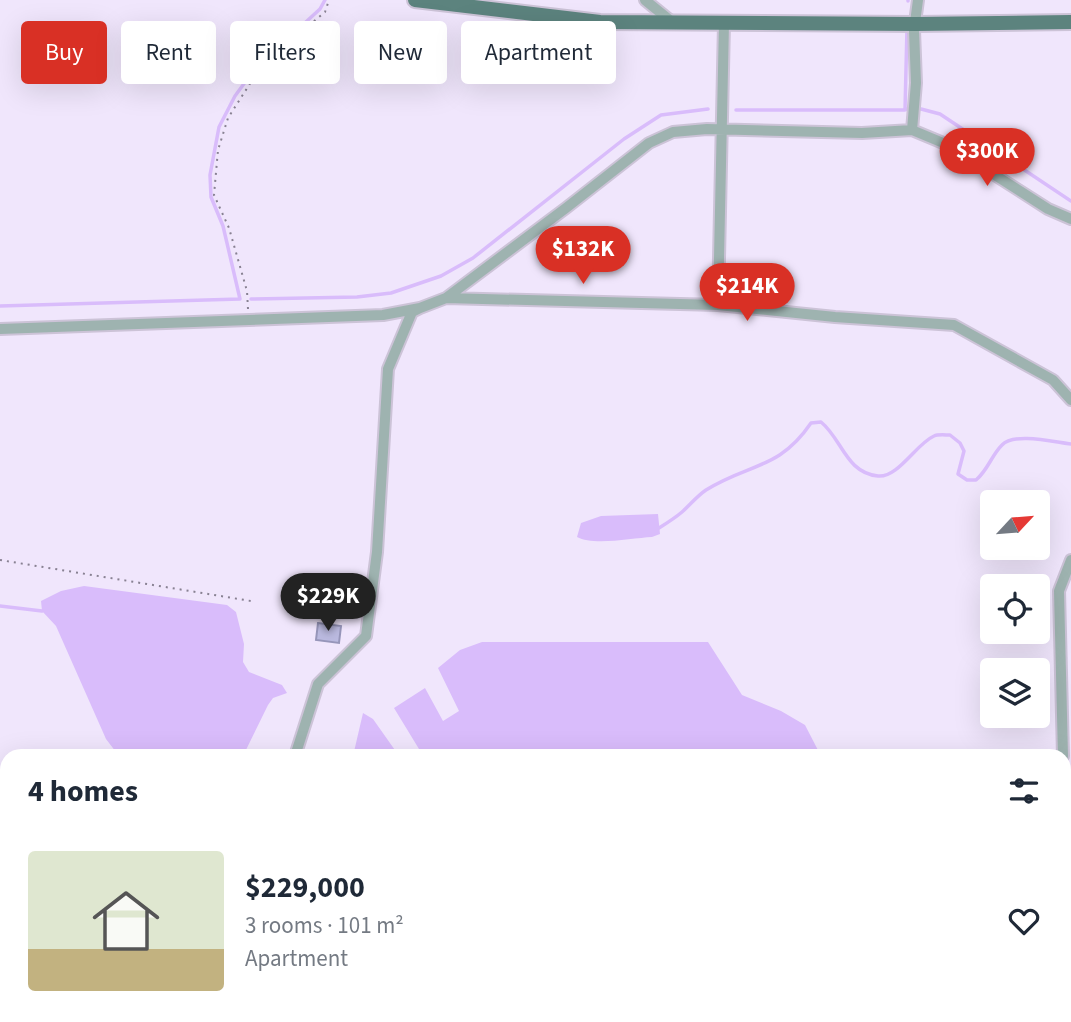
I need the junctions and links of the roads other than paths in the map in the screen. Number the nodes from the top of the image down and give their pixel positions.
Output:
1 (415, 0) edge
2 (645, 0) edge
3 (918, 0) edge
4 (1071, 22) edge
5 (673, 23) junction
6 (724, 23) junction
7 (916, 24) junction
8 (723, 130) junction
9 (912, 130) junction
10 (1071, 219) edge
11 (446, 298) junction
12 (719, 305) junction
13 (419, 308) junction
14 (0, 329) edge
15 (1071, 400) edge
16 (1071, 560) edge
17 (297, 749) edge
18 (1063, 749) edge

1 - 5 main road
2 - 5 street
3 - 7 street
4 - 7 main road
5 - 6 main road
6 - 7 main road
6 - 8 street
7 - 9 street
8 - 9 street
8 - 11 street
8 - 12 street
9 - 10 street
11 - 12 street
11 - 13 street
12 - 15 street
13 - 14 street
13 - 17 street
16 - 18 street

